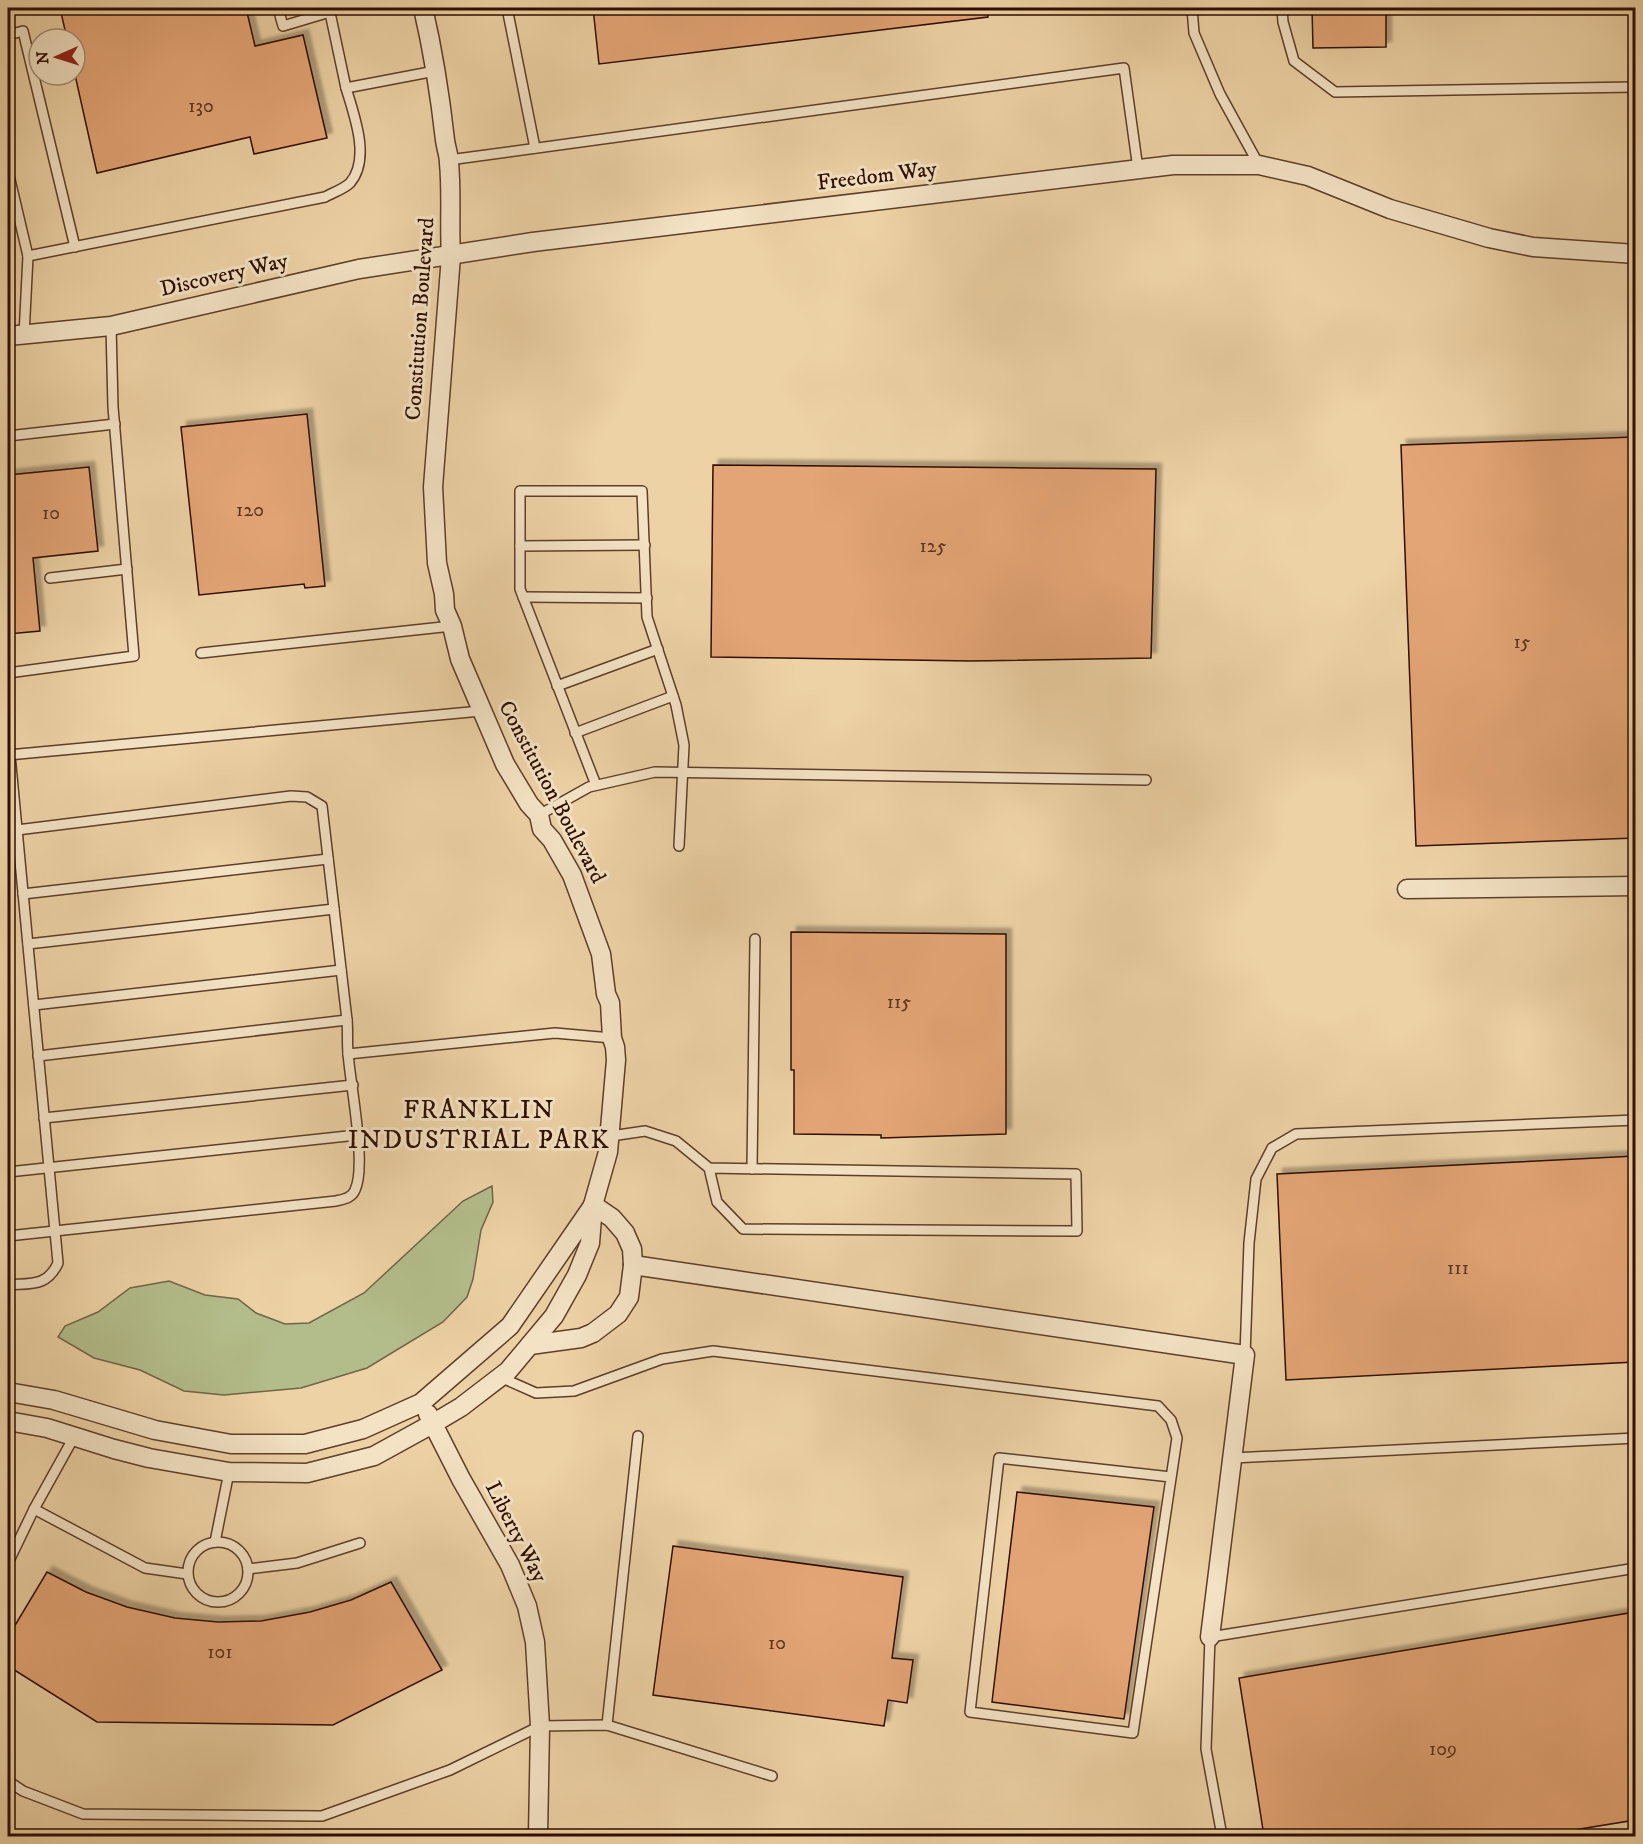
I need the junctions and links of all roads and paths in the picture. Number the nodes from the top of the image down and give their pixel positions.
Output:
1 (278, 8) edge
2 (423, 8) edge
3 (507, 8) edge
4 (1192, 8) edge
5 (1282, 8) edge
6 (329, 10) edge
7 (8, 35) edge
8 (435, 71) junction
9 (1635, 87) edge
10 (346, 88) junction
11 (535, 148) junction
12 (449, 160) junction
13 (1259, 165) junction
14 (1138, 169) junction
15 (8, 171) edge
16 (75, 247) junction
17 (1635, 254) edge
18 (28, 256) junction
19 (451, 256) junction
20 (111, 326) junction
21 (16, 335) edge
22 (115, 424) junction
23 (8, 436) edge
24 (645, 544) junction
25 (520, 546) junction
26 (127, 569) junction
27 (50, 578) dead end
28 (523, 597) junction
29 (647, 598) junction
30 (452, 626) junction
31 (658, 649) junction
32 (201, 653) dead end
33 (8, 673) edge
34 (557, 686) junction
35 (673, 696) junction
36 (481, 711) junction
37 (575, 733) junction
38 (9, 755) edge
39 (683, 773) junction
40 (1146, 780) dead end
41 (596, 785) junction
42 (539, 815) junction
43 (17, 830) junction
44 (679, 846) dead end
45 (328, 860) junction
46 (1635, 886) edge
47 (1407, 889) dead end
48 (23, 894) junction
49 (334, 909) junction
50 (755, 939) dead end
51 (28, 944) junction
52 (341, 970) junction
53 (34, 1005) junction
54 (347, 1020) junction
55 (612, 1038) junction
56 (348, 1054) junction
57 (38, 1056) junction
58 (353, 1085) junction
59 (44, 1118) junction
60 (1635, 1120) edge
61 (357, 1136) junction
62 (611, 1136) junction
63 (49, 1168) junction
64 (710, 1168) junction
65 (752, 1169) junction
66 (8, 1172) edge
67 (593, 1205) junction
68 (55, 1232) junction
69 (8, 1236) edge
70 (633, 1265) junction
71 (8, 1285) edge
72 (530, 1345) junction
73 (1245, 1354) junction
74 (500, 1377) junction
75 (8, 1392) edge
76 (421, 1403) junction
77 (8, 1421) edge
78 (434, 1423) junction
79 (638, 1436) dead end
80 (74, 1437) junction
81 (1635, 1438) edge
82 (1233, 1458) junction
83 (229, 1472) junction
84 (1171, 1477) junction
85 (34, 1509) junction
86 (215, 1542) junction
87 (360, 1543) dead end
88 (8, 1563) edge
89 (1635, 1568) edge
90 (248, 1569) junction
91 (187, 1575) junction
92 (1210, 1637) junction
93 (608, 1725) junction
94 (540, 1726) junction
95 (772, 1776) dead end
96 (8, 1781) edge
97 (538, 1836) edge
98 (1222, 1836) edge

1 - 6 lane
2 - 8 street, Constitution Boulevard
3 - 11 lane
4 - 13 lane
5 - 9 lane
6 - 10 lane
7 - 16 lane
8 - 10 lane
8 - 12 street, Constitution Boulevard
10 - 16 lane
11 - 12 lane
11 - 14 lane
12 - 19 street, Constitution Boulevard
13 - 14 street, Freedom Way
13 - 17 street, Freedom Way
14 - 19 street, Freedom Way
15 - 18 lane
16 - 18 lane
18 - 21 lane
19 - 20 street, Discovery Way
19 - 30 street, Constitution Boulevard
20 - 21 street, Discovery Way
20 - 22 lane
22 - 23 lane
22 - 26 lane
24 - 25 lane
24 - 25 lane
24 - 29 lane
25 - 28 lane
26 - 27 lane
26 - 33 lane
28 - 29 lane
28 - 34 lane
29 - 31 lane
30 - 32 lane
30 - 36 street, Constitution Boulevard
31 - 34 lane
31 - 35 lane
34 - 37 lane
35 - 37 lane
35 - 39 lane
36 - 38 lane
36 - 42 street, Constitution Boulevard
37 - 41 lane
38 - 43 lane
39 - 40 lane
39 - 41 lane
39 - 44 lane
41 - 42 lane
42 - 55 street, Constitution Boulevard
43 - 45 lane
43 - 48 lane
45 - 48 lane
45 - 49 lane
46 - 47 street
48 - 51 lane
49 - 51 lane
49 - 52 lane
50 - 65 lane
51 - 53 lane
52 - 53 lane
52 - 54 lane
53 - 57 lane
54 - 56 lane
54 - 57 lane
55 - 56 lane
55 - 62 street, Constitution Boulevard
56 - 58 lane
57 - 59 lane
58 - 59 lane
58 - 61 lane
59 - 63 lane
60 - 73 lane
61 - 63 lane
61 - 68 lane
62 - 64 lane
62 - 67 street, Constitution Boulevard
63 - 66 lane
63 - 68 lane
64 - 65 lane
64 - 65 lane
67 - 70 street
67 - 72 street, Constitution Boulevard
67 - 76 street, Constitution Boulevard
68 - 69 lane
68 - 71 lane
70 - 72 street
70 - 73 street
72 - 74 street, Constitution Boulevard
73 - 82 street
74 - 78 street, Constitution Boulevard
74 - 84 lane
75 - 76 street, Constitution Boulevard
76 - 78 street, Liberty Way
77 - 80 street, Constitution Boulevard
78 - 83 street, Constitution Boulevard
78 - 94 street, Liberty Way
79 - 93 lane
80 - 83 street, Constitution Boulevard
80 - 85 lane
81 - 82 lane
82 - 92 street
83 - 86 lane
84 - 84 lane
85 - 88 lane
85 - 91 lane
86 - 90 lane
86 - 91 lane
87 - 90 lane
89 - 92 lane
90 - 91 lane
92 - 98 lane
93 - 94 lane
93 - 95 lane
94 - 96 lane
94 - 97 street, Liberty Way

